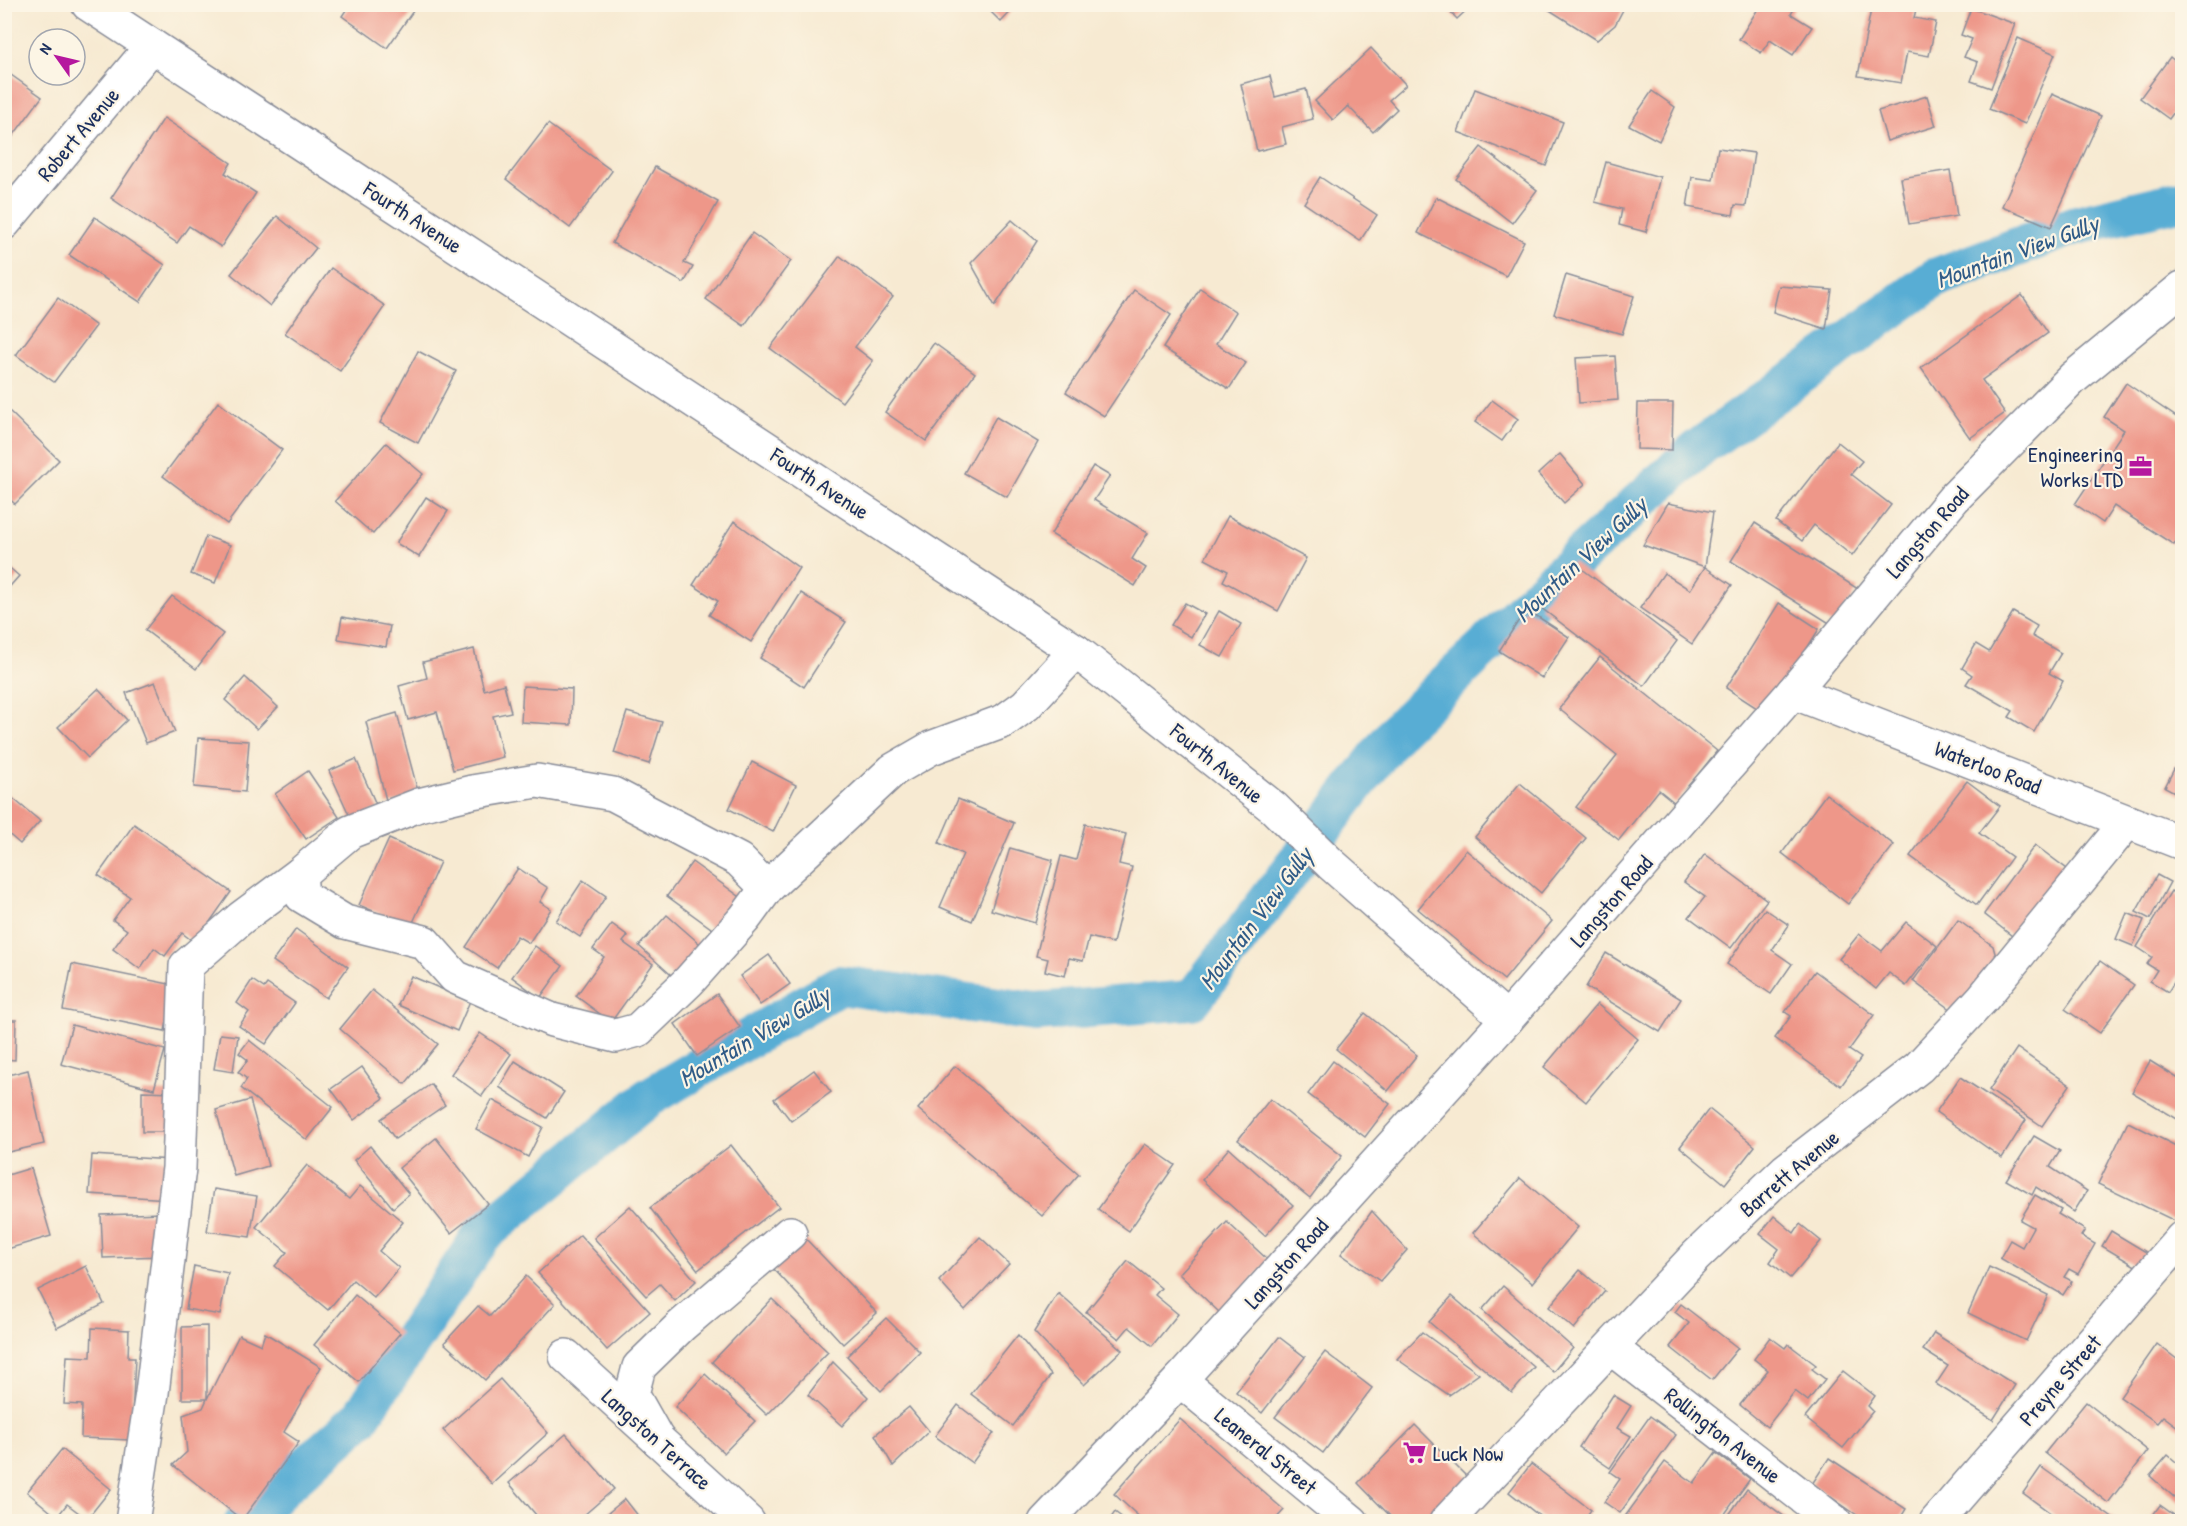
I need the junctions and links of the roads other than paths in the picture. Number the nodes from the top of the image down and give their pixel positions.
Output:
1 (88, 4) edge
2 (152, 45) junction
3 (4, 223) edge
4 (2182, 288) edge
5 (1076, 651) junction
6 (1793, 692) junction
7 (2127, 822) junction
8 (2182, 843) edge
9 (300, 874) junction
10 (767, 888) junction
11 (1507, 1019) junction
12 (790, 1233) dead end
13 (2182, 1238) edge
14 (1611, 1348) junction
15 (566, 1356) dead end
16 (1180, 1380) junction
17 (658, 1440) junction
18 (132, 1521) edge
19 (748, 1521) edge
20 (1045, 1521) edge
21 (1352, 1521) edge
22 (1446, 1521) edge
23 (1835, 1521) edge
24 (1936, 1521) edge

1 - 2 street, Fourth Avenue
2 - 3 street, Robert Avenue
2 - 5 street, Fourth Avenue
4 - 6 street, Langston Road
5 - 10 street
5 - 11 street, Fourth Avenue
6 - 7 street, Waterloo Road
6 - 11 street, Langston Road
7 - 8 street, Waterloo Road
7 - 14 street, Barrett Avenue
9 - 10 street
9 - 10 street
9 - 18 street
11 - 16 street, Langston Road
12 - 17 street
13 - 24 street, Preyne Street
14 - 22 street, Barrett Avenue
14 - 23 street, Rollington Avenue
15 - 17 street, Langston Terrace
16 - 20 street, Langston Road
16 - 21 street, Leaneral Street
17 - 19 street, Langston Terrace

